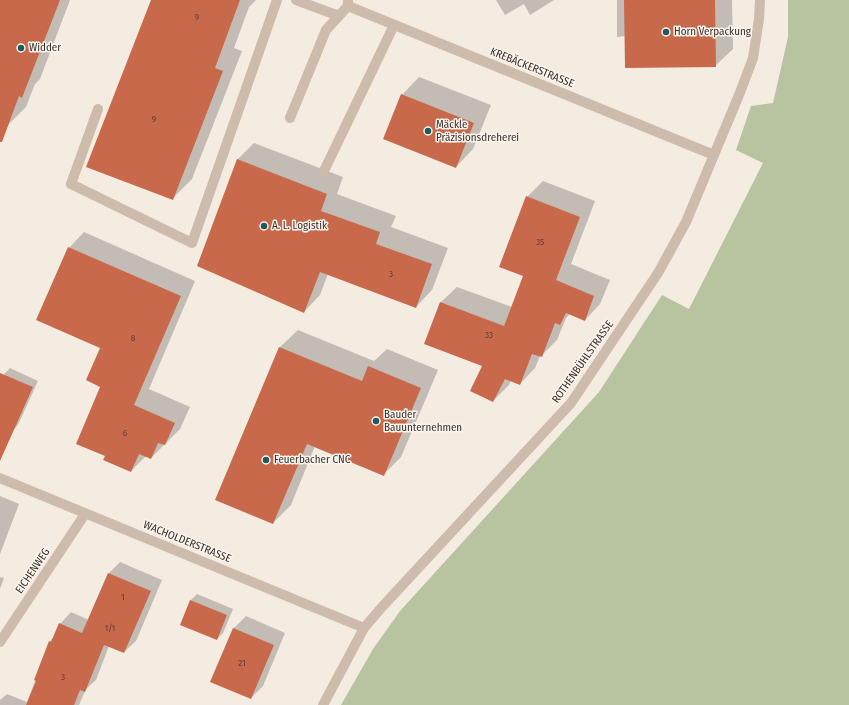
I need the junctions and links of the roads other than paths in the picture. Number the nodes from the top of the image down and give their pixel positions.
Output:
1 (277, 0) edge
2 (296, 0) edge
3 (760, 0) edge
4 (348, 3) edge
5 (339, 16) junction
6 (394, 25) junction
7 (98, 109) dead end
8 (290, 118) dead end
9 (714, 155) junction
10 (324, 171) dead end
11 (0, 478) edge
12 (85, 514) junction
13 (364, 628) junction
14 (0, 642) edge
15 (323, 705) edge

1 - 7 street
2 - 5 street
3 - 9 street, ROTHENBÜHLSTRASSE
4 - 5 street
4 - 6 street, KREBÄCKERSTRASSE
5 - 8 street
6 - 9 street, KREBÄCKERSTRASSE
6 - 10 street
9 - 13 street, ROTHENBÜHLSTRASSE
11 - 12 street, WACHOLDERSTRASSE
12 - 13 street, WACHOLDERSTRASSE
12 - 14 street, EICHENWEG
13 - 15 street, ROTHENBÜHLSTRASSE

